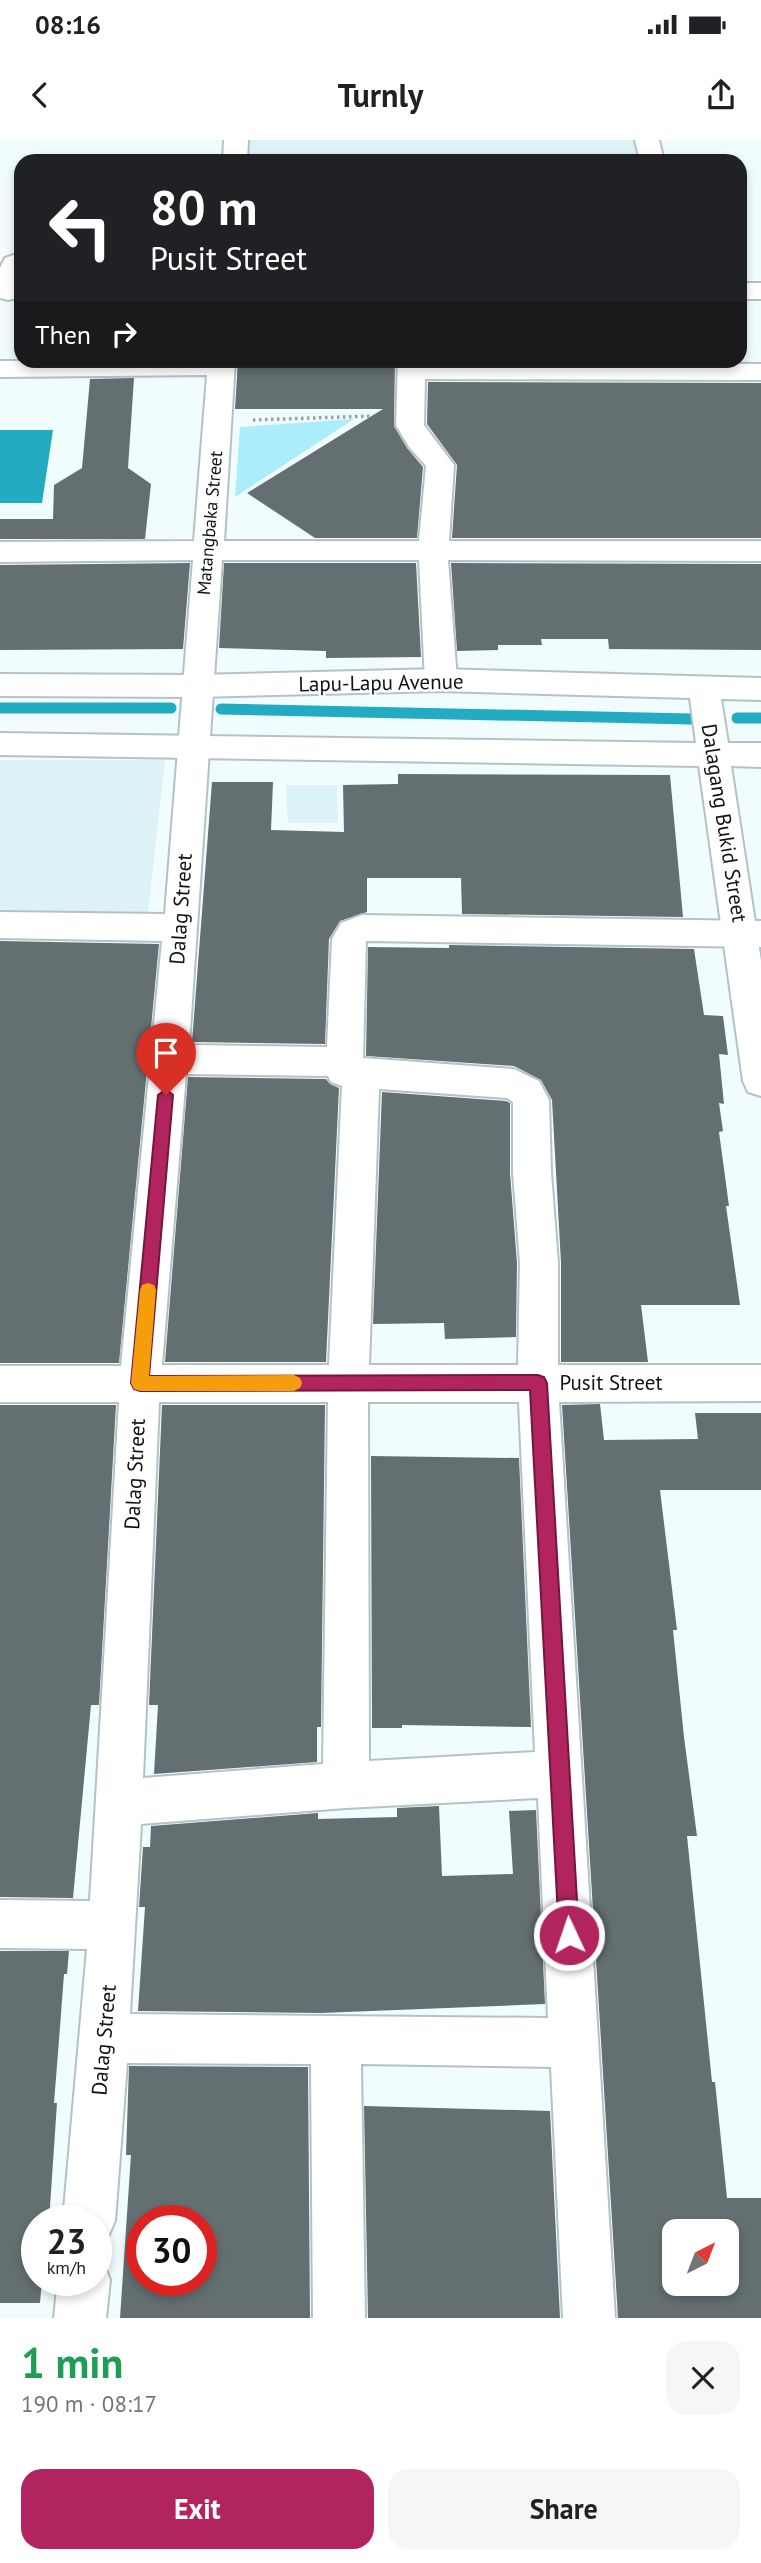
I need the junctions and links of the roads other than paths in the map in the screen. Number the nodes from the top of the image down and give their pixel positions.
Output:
1 (14, 263) dead end
2 (10, 292) edge
3 (44, 368) edge
4 (222, 368) edge
5 (412, 368) edge
6 (528, 368) edge
7 (0, 369) edge
8 (761, 372) edge
9 (207, 549) junction
10 (761, 551) edge
11 (0, 552) edge
12 (433, 552) junction
13 (441, 680) junction
14 (0, 685) edge
15 (198, 686) junction
16 (704, 689) junction
17 (761, 689) edge
18 (0, 744) edge
19 (193, 745) junction
20 (712, 755) junction
21 (761, 755) edge
22 (0, 925) edge
23 (181, 928) junction
24 (751, 934) edge
25 (169, 1059) junction
26 (353, 1067) junction
27 (761, 1081) edge
28 (140, 1383) junction
29 (348, 1383) junction
30 (538, 1383) junction
31 (761, 1383) edge
32 (0, 1384) edge
33 (560, 1774) junction
34 (346, 1785) junction
35 (119, 1802) junction
36 (0, 1924) edge
37 (113, 1925) junction
38 (104, 2038) junction
39 (336, 2039) junction
40 (575, 2043) junction
41 (90, 2205) edge
42 (82, 2296) edge
43 (80, 2318) edge
44 (339, 2318) edge
45 (589, 2318) edge

1 - 2 street
3 - 7 street
4 - 9 street, Matangbaka Street
5 - 12 street
6 - 8 street
9 - 11 street
9 - 12 street
9 - 15 street, Matangbaka Street
10 - 12 street
12 - 13 street
13 - 15 street, Lapu-Lapu Avenue
13 - 16 street, Lapu-Lapu Avenue
14 - 15 street, Lapu-Lapu Avenue
15 - 19 street, Dalag Street
16 - 17 street, Lapu-Lapu Avenue
16 - 20 street, Dalagang Bukid Street
18 - 19 street
19 - 20 street
19 - 23 street, Dalag Street
20 - 21 street
20 - 24 street, Dalagang Bukid Street
22 - 23 street
23 - 25 street, Dalag Street
24 - 26 street
24 - 27 street, Dalagang Bukid Street
25 - 26 street
25 - 28 street, Dalag Street
26 - 29 street
26 - 30 street
28 - 29 street, Pusit Street
28 - 32 street, Pusit Street
28 - 35 street, Dalag Street
29 - 30 street, Pusit Street
29 - 34 street
30 - 31 street, Pusit Street
30 - 33 street
33 - 34 street
33 - 40 street
34 - 35 street
35 - 37 street, Dalag Street
36 - 37 street
37 - 38 street, Dalag Street
38 - 39 street
38 - 41 street, Dalag Street
39 - 40 street
39 - 44 street
40 - 45 street
42 - 43 street

